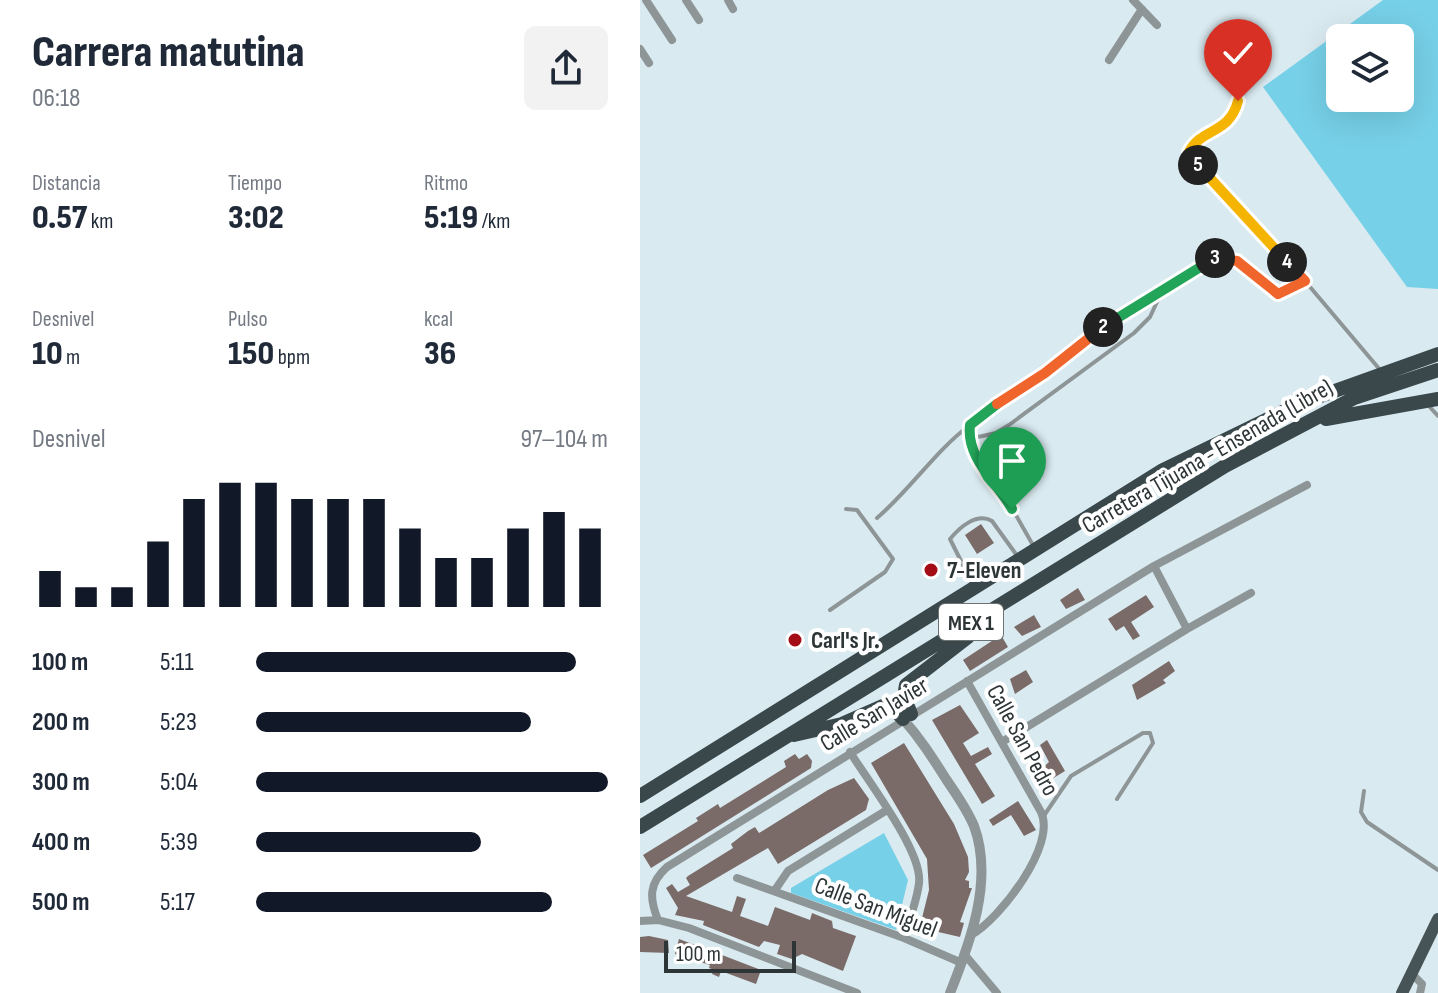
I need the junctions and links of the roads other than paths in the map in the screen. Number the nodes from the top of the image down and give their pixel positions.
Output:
1 (646, 0) edge
2 (686, 0) edge
3 (1133, 0) edge
4 (1142, 9) junction
5 (699, 20) dead end
6 (1157, 25) dead end
7 (672, 40) dead end
8 (640, 49) edge
9 (1109, 60) dead end
10 (649, 63) dead end
11 (1239, 84) dead end
12 (1305, 281) junction
13 (1163, 289) junction
14 (1438, 354) edge
15 (1438, 370) edge
16 (1382, 372) junction
17 (1432, 400) edge
18 (1438, 416) edge
19 (1306, 423) junction
20 (970, 425) junction
21 (969, 439) junction
22 (1307, 485) dead end
23 (846, 509) dead end
24 (877, 518) dead end
25 (1035, 549) junction
26 (1019, 559) junction
27 (1154, 566) junction
28 (975, 588) junction
29 (1251, 593) dead end
30 (830, 610) dead end
31 (976, 619) junction
32 (1187, 629) junction
33 (967, 681) junction
34 (907, 716) junction
35 (786, 736) junction
36 (1002, 742) junction
37 (850, 752) junction
38 (1364, 791) dead end
39 (640, 796) edge
40 (1117, 799) dead end
41 (887, 810) junction
42 (1043, 817) junction
43 (640, 827) edge
44 (1438, 870) edge
45 (737, 878) dead end
46 (775, 890) junction
47 (1438, 919) edge
48 (658, 920) junction
49 (640, 921) edge
50 (971, 935) junction
51 (1435, 937) edge
52 (904, 938) junction
53 (963, 959) junction
54 (1412, 974) junction
55 (857, 993) edge
56 (950, 993) edge
57 (997, 993) edge
58 (1402, 993) edge
59 (1420, 993) edge

1 - 7 street
2 - 5 street
3 - 4 street
4 - 6 street
4 - 9 street
8 - 10 street
11 - 12 lane
12 - 13 lane
12 - 16 lane
13 - 20 lane
13 - 21 lane
14 - 16 highway, Carretera Tijuana - Ensenada (Libre) / MEX 1
15 - 19 highway, Carretera Tijuana - Ensenada (Libre) / MEX 1
16 - 25 highway, Carretera Tijuana - Ensenada (Libre) / MEX 1
17 - 18 lane
17 - 19 highway
19 - 31 highway, Carretera Tijuana - Ensenada (Libre) / MEX 1
20 - 21 lane
20 - 24 lane
21 - 25 lane
22 - 27 street, Calle San Javier
23 - 30 lane
25 - 26 highway, Carretera Tijuana - Ensenada (Libre) / MEX 1
26 - 28 highway, Carretera Tijuana - Ensenada (Libre) / MEX 1
26 - 28 lane
27 - 32 street
27 - 33 street, Calle San Javier
28 - 39 highway, Carretera Tijuana - Ensenada (Libre) / MEX 1
29 - 32 street
31 - 34 highway
31 - 35 highway, Carretera Tijuana - Ensenada (Libre) / MEX 1
32 - 36 street
33 - 34 street, Calle San Javier
33 - 36 street, Calle San Pedro
34 - 35 highway
34 - 37 street, Calle San Javier
34 - 50 street
35 - 43 highway, Carretera Tijuana - Ensenada (Libre) / MEX 1
36 - 42 street, Calle San Pedro
37 - 41 street
37 - 48 street, Calle San Javier
38 - 44 lane
40 - 42 lane
41 - 46 street, Calle San Miguel
41 - 52 street
42 - 50 street, Calle San Pedro
45 - 46 street, Calle San Miguel
46 - 52 street, Calle San Miguel
47 - 51 main road
48 - 49 street
48 - 55 street
50 - 53 street
51 - 54 main road
52 - 53 street, Calle San Miguel
53 - 56 street
53 - 57 street
54 - 58 main road
54 - 59 street

